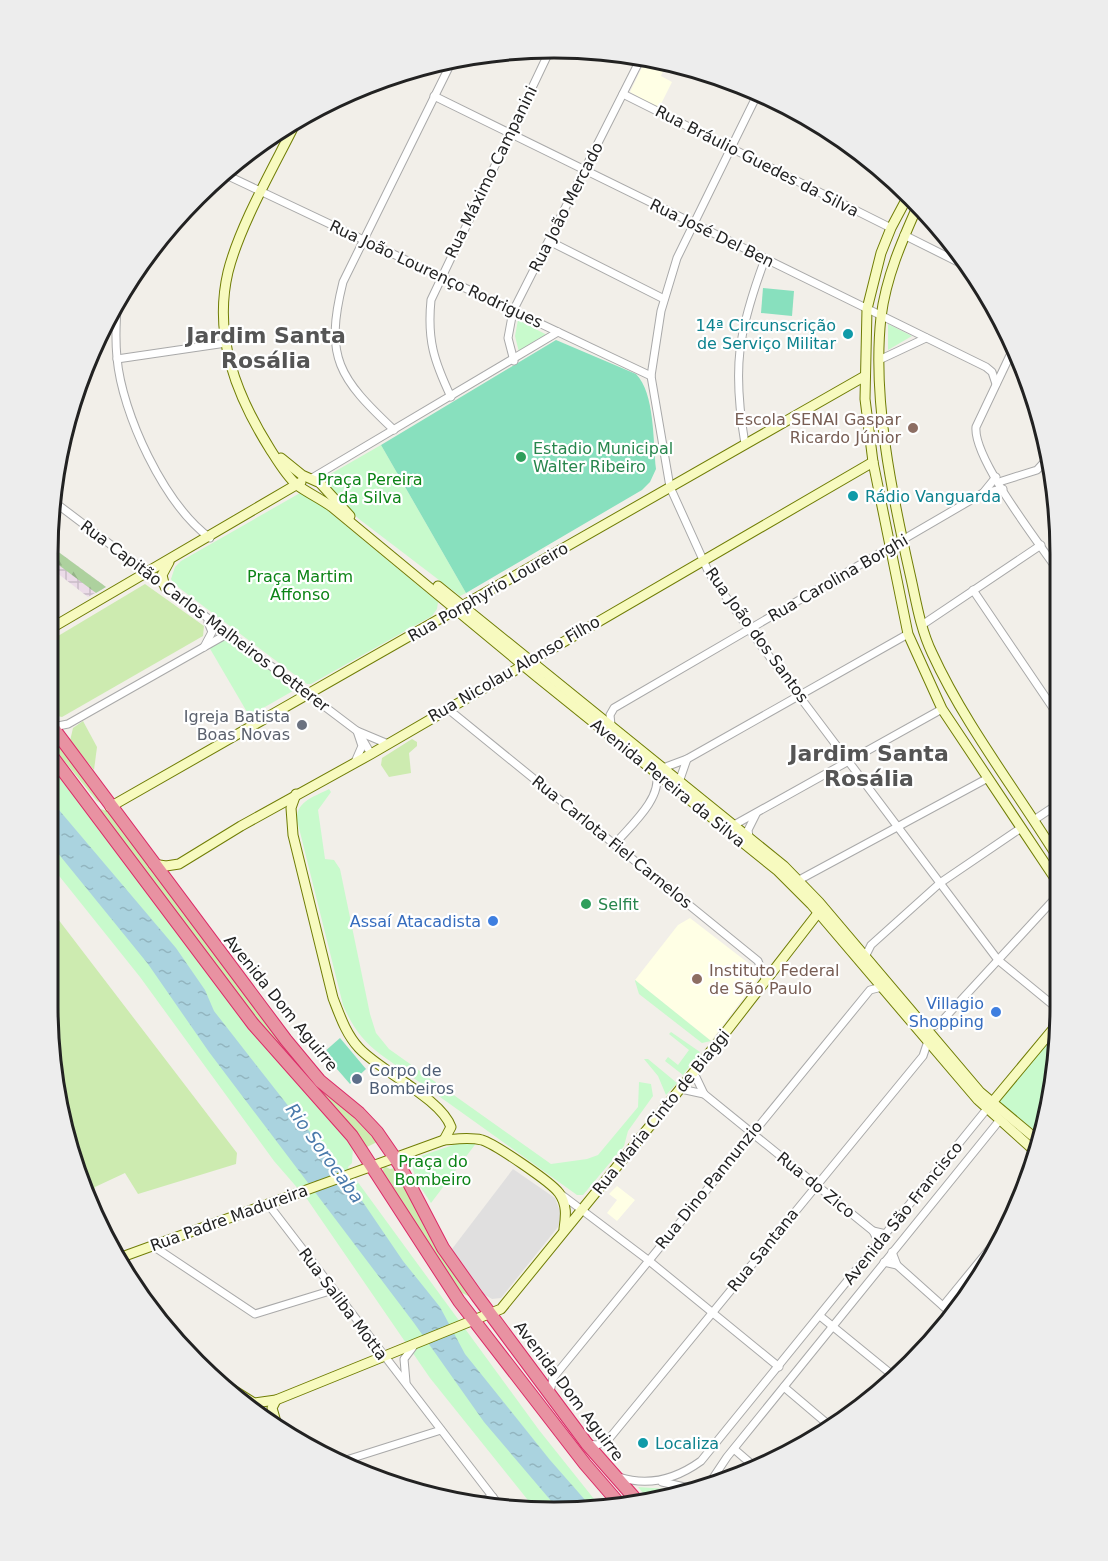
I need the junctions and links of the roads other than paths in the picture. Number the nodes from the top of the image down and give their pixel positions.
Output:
1 (546, 59) edge
2 (637, 66) edge
3 (447, 70) edge
4 (623, 94) junction
5 (434, 96) junction
6 (754, 101) edge
7 (510, 133) junction
8 (289, 136) edge
9 (729, 147) junction
10 (584, 170) junction
11 (231, 178) edge
12 (261, 192) junction
13 (904, 204) edge
14 (914, 214) edge
15 (693, 224) junction
16 (891, 228) junction
17 (904, 236) junction
18 (363, 239) junction
19 (549, 241) junction
20 (765, 259) junction
21 (952, 259) edge
22 (441, 276) junction
23 (664, 299) junction
24 (867, 309) junction
25 (513, 310) junction
26 (881, 316) junction
27 (118, 320) edge
28 (558, 332) junction
29 (926, 338) junction
30 (226, 343) junction
31 (1009, 358) edge
32 (117, 359) junction
33 (514, 360) junction
34 (879, 360) junction
35 (1007, 362) junction
36 (990, 369) junction
37 (651, 376) junction
38 (865, 376) junction
39 (996, 384) junction
40 (451, 397) junction
41 (394, 430) junction
42 (745, 444) junction
43 (268, 447) junction
44 (873, 462) junction
45 (1041, 465) edge
46 (286, 471) junction
47 (312, 478) junction
48 (1000, 483) junction
49 (296, 485) junction
50 (670, 488) junction
51 (286, 491) junction
52 (983, 493) junction
53 (61, 507) edge
54 (210, 538) junction
55 (902, 541) junction
56 (1041, 545) junction
57 (890, 547) junction
58 (1050, 559) edge
59 (171, 560) junction
60 (703, 561) junction
61 (147, 574) junction
62 (165, 587) junction
63 (974, 590) junction
64 (460, 608) junction
65 (205, 617) junction
66 (58, 624) edge
67 (922, 626) junction
68 (749, 629) junction
69 (227, 634) junction
70 (908, 634) junction
71 (203, 649) junction
72 (509, 654) junction
73 (532, 659) junction
74 (521, 664) junction
75 (507, 673) junction
76 (310, 694) junction
77 (800, 695) junction
78 (1050, 704) edge
79 (448, 709) junction
80 (942, 709) junction
81 (68, 724) junction
82 (611, 725) junction
83 (58, 726) edge
84 (357, 731) junction
85 (58, 735) edge
86 (65, 744) junction
87 (388, 744) junction
88 (370, 754) junction
89 (687, 759) junction
90 (849, 761) junction
91 (58, 762) edge
92 (355, 763) junction
93 (58, 765) edge
94 (659, 771) junction
95 (988, 778) junction
96 (675, 783) junction
97 (296, 794) junction
98 (653, 797) junction
99 (110, 807) junction
100 (1050, 809) edge
101 (758, 812) junction
102 (1034, 820) junction
103 (734, 825) junction
104 (898, 827) junction
105 (1021, 828) junction
106 (749, 837) junction
107 (615, 844) junction
108 (1050, 845) edge
109 (153, 864) junction
110 (1050, 871) edge
111 (799, 880) junction
112 (940, 883) junction
113 (819, 902) junction
114 (1050, 904) edge
115 (818, 914) junction
116 (865, 957) junction
117 (998, 960) junction
118 (766, 981) junction
119 (882, 987) junction
120 (1050, 1003) edge
121 (928, 1028) junction
122 (1048, 1035) edge
123 (928, 1041) junction
124 (694, 1073) junction
125 (681, 1089) junction
126 (704, 1094) junction
127 (989, 1106) junction
128 (999, 1121) junction
129 (751, 1133) junction
130 (1032, 1137) edge
131 (444, 1140) junction
132 (1029, 1147) edge
133 (395, 1158) junction
134 (368, 1168) junction
135 (817, 1184) junction
136 (557, 1191) junction
137 (268, 1204) junction
138 (582, 1210) junction
139 (873, 1231) junction
140 (564, 1232) junction
141 (886, 1234) junction
142 (879, 1243) junction
143 (153, 1246) junction
144 (892, 1252) junction
145 (125, 1256) edge
146 (648, 1260) junction
147 (884, 1262) junction
148 (977, 1264) edge
149 (897, 1265) junction
150 (333, 1290) junction
151 (943, 1306) junction
152 (947, 1309) edge
153 (712, 1312) junction
154 (490, 1314) junction
155 (820, 1316) junction
156 (470, 1322) junction
157 (833, 1327) junction
158 (415, 1345) junction
159 (384, 1357) junction
160 (779, 1367) junction
161 (889, 1372) edge
162 (783, 1387) junction
163 (551, 1394) junction
164 (276, 1400) junction
165 (419, 1402) junction
166 (256, 1403) edge
167 (274, 1416) edge
168 (825, 1422) edge
169 (441, 1430) junction
170 (587, 1444) junction
171 (734, 1449) junction
172 (351, 1459) edge
173 (749, 1462) edge
174 (611, 1474) junction
175 (715, 1475) edge
176 (656, 1482) junction
177 (683, 1486) edge
178 (632, 1496) edge
179 (493, 1497) joint
180 (490, 1498) edge
181 (614, 1498) edge

1 - 7 street, Rua Máximo Campanini
2 - 4 street, Rua João Mercado
3 - 5 street
4 - 9 street, Rua Bráulio Guedes da Silva
4 - 10 street, Rua João Mercado
5 - 7 street, Rua José Del Ben
5 - 18 street
6 - 9 street, Rua João dos Santos
7 - 10 street, Rua José Del Ben
7 - 22 street, Rua Máximo Campanini
8 - 12 main road, Avenida Pereira da Silva
9 - 15 street, Rua João dos Santos
9 - 16 street, Rua Bráulio Guedes da Silva
10 - 15 street, Rua José Del Ben
10 - 19 street, Rua João Mercado
11 - 12 street, Rua João Lourenço Rodrigues
12 - 18 street, Rua João Lourenço Rodrigues
12 - 30 main road, Avenida Pereira da Silva
13 - 16 main road
14 - 17 main road
15 - 20 street, Rua José Del Ben
15 - 23 street, Rua João dos Santos
16 - 24 main road
17 - 21 street
17 - 26 main road
18 - 22 street, Rua João Lourenço Rodrigues
18 - 41 street
19 - 23 street
19 - 25 street, Rua João Mercado
20 - 24 street, Rua José Del Ben
20 - 42 street
22 - 25 street, Rua João Lourenço Rodrigues
22 - 40 street, Rua Máximo Campanini
23 - 37 street, Rua João dos Santos
24 - 26 street, Rua José Del Ben
24 - 38 main road
25 - 28 street, Rua João Lourenço Rodrigues
25 - 33 street, Rua João Mercado
26 - 29 street, Rua José Del Ben
26 - 34 main road
27 - 32 street
28 - 33 street
28 - 37 street, Rua João Lourenço Rodrigues
29 - 34 street
29 - 36 street, Rua José Del Ben
30 - 32 street
30 - 43 main road, Avenida Pereira da Silva
31 - 35 street
32 - 54 street
33 - 40 street
34 - 55 main road
35 - 36 street
35 - 39 street
36 - 39 street
37 - 50 street, Rua João dos Santos
38 - 42 main road, Rua Porphyrio Loureiro
38 - 44 main road
39 - 48 street
40 - 41 street
41 - 47 street
42 - 50 main road, Rua Porphyrio Loureiro
43 - 46 main road, Avenida Pereira da Silva
43 - 47 main road, Avenida Pereira da Silva
44 - 57 main road
44 - 60 main road, Rua Nicolau Alonso Filho
45 - 48 street
46 - 49 main road, Avenida Pereira da Silva
46 - 51 main road
47 - 49 main road
47 - 64 main road, Avenida Pereira da Silva
48 - 52 street, Rua Carolina Borghi
48 - 52 street, Rua Carolina Borghi
48 - 56 street
49 - 51 main road
49 - 64 main road, Avenida Pereira da Silva
50 - 60 street, Rua João dos Santos
50 - 64 main road, Rua Porphyrio Loureiro
51 - 54 main road
52 - 55 street, Rua Carolina Borghi
53 - 61 street, Rua Capitão Carlos Malheiros Oetterer
54 - 59 main road
55 - 57 street, Rua Carolina Borghi
55 - 67 main road
56 - 58 street
56 - 63 street
57 - 68 street, Rua Carolina Borghi
57 - 70 main road
59 - 61 main road
59 - 62 main road
60 - 68 street, Rua João dos Santos
60 - 73 main road, Rua Nicolau Alonso Filho
61 - 62 street, Rua Capitão Carlos Malheiros Oetterer
61 - 66 main road
62 - 65 street, Rua Capitão Carlos Malheiros Oetterer
63 - 67 street
63 - 78 street
64 - 72 main road, Avenida Pereira da Silva
64 - 73 main road, Avenida Pereira da Silva
64 - 76 main road, Rua Porphyrio Loureiro
65 - 69 street, Rua Capitão Carlos Malheiros Oetterer
65 - 71 street
67 - 102 main road
68 - 77 street, Rua João dos Santos
68 - 82 street, Rua Carolina Borghi
69 - 71 street
69 - 76 street, Rua Capitão Carlos Malheiros Oetterer
70 - 77 street
70 - 80 main road
71 - 81 street
72 - 74 main road, Avenida Pereira da Silva
72 - 75 main road
73 - 74 main road, Rua Nicolau Alonso Filho
73 - 82 main road, Avenida Pereira da Silva
74 - 75 main road, Rua Nicolau Alonso Filho
74 - 94 main road, Avenida Pereira da Silva
75 - 79 main road, Rua Nicolau Alonso Filho
76 - 84 street, Rua Capitão Carlos Malheiros Oetterer
76 - 99 main road, Rua Porphyrio Loureiro
77 - 89 street
77 - 90 street, Rua João dos Santos
79 - 87 main road, Rua Nicolau Alonso Filho
79 - 107 street, Rua Carlota Fiel Carnelos
80 - 90 street
80 - 95 main road
81 - 83 street
81 - 86 street
82 - 94 main road, Avenida Pereira da Silva
84 - 87 street, Rua Capitão Carlos Malheiros Oetterer
84 - 88 street, Rua Capitão Carlos Malheiros Oetterer
84 - 92 street
85 - 86 highway, Avenida Dom Aguirre
86 - 99 highway, Avenida Dom Aguirre
87 - 88 main road, Rua Nicolau Alonso Filho
88 - 92 main road, Rua Nicolau Alonso Filho
89 - 94 street
89 - 96 street
90 - 101 street
90 - 104 street, Rua João dos Santos
91 - 99 highway
92 - 97 main road, Rua Nicolau Alonso Filho
93 - 134 highway, Avenida Dom Aguirre
94 - 96 main road, Avenida Pereira da Silva
94 - 98 street
95 - 104 street
95 - 105 main road
96 - 98 street
96 - 103 main road, Avenida Pereira da Silva
96 - 115 main road, Avenida Pereira da Silva
97 - 109 main road, Rua Nicolau Alonso Filho
97 - 131 main road
98 - 107 street
99 - 109 highway, Avenida Dom Aguirre
100 - 102 street
101 - 103 street
101 - 106 street
102 - 108 main road
103 - 106 main road, Avenida Pereira da Silva
104 - 111 street
104 - 112 street, Rua João dos Santos
105 - 110 main road
105 - 112 street
106 - 111 main road, Avenida Pereira da Silva
107 - 118 street, Rua Carlota Fiel Carnelos
109 - 133 highway, Avenida Dom Aguirre
111 - 113 main road, Avenida Pereira da Silva
112 - 116 street
112 - 117 street, Rua João dos Santos
113 - 115 main road
113 - 116 main road, Avenida Pereira da Silva
114 - 117 street
115 - 118 main road, Rua Maria Cinto de Biaggi
115 - 119 main road, Avenida Pereira da Silva
116 - 121 main road, Avenida Pereira da Silva
117 - 120 street, Rua João dos Santos
117 - 121 street
118 - 124 main road, Rua Maria Cinto de Biaggi
119 - 123 main road, Avenida Pereira da Silva
119 - 129 street, Rua Dino Pannunzio
121 - 127 main road, Avenida Pereira da Silva
122 - 127 main road
123 - 127 main road, Avenida Pereira da Silva
123 - 135 street, Rua Santana
124 - 125 main road, Rua Maria Cinto de Biaggi
124 - 126 street, Rua do Zico
125 - 126 street, Rua do Zico
125 - 138 main road, Rua Maria Cinto de Biaggi
126 - 129 street, Rua do Zico
127 - 128 main road, Avenida Pereira da Silva
127 - 130 main road, Avenida Pereira da Silva
127 - 141 street, Avenida São Francisco
128 - 132 main road, Avenida Pereira da Silva
128 - 144 street, Avenida São Francisco
129 - 135 street, Rua do Zico
129 - 146 street, Rua Dino Pannunzio
131 - 133 main road
131 - 136 main road
133 - 134 main road
133 - 154 highway, Avenida Dom Aguirre
134 - 137 main road, Rua Padre Madureira
134 - 156 highway, Avenida Dom Aguirre
135 - 139 street, Rua do Zico
135 - 153 street, Rua Santana
136 - 138 street
136 - 140 main road
137 - 143 main road, Rua Padre Madureira
137 - 150 street, Rua Saliba Motta
138 - 140 main road, Rua Maria Cinto de Biaggi
138 - 146 street
139 - 141 street, Rua do Zico
139 - 142 street, Rua do Zico
140 - 154 main road, Rua Maria Cinto de Biaggi
141 - 142 street, Avenida São Francisco
142 - 155 street, Avenida São Francisco
143 - 145 main road, Rua Padre Madureira
143 - 150 street
144 - 147 street, Avenida São Francisco
144 - 149 street
146 - 153 street
146 - 163 street, Rua Dino Pannunzio
147 - 149 street
147 - 157 street, Avenida São Francisco
148 - 151 street
149 - 151 street
150 - 159 street, Rua Saliba Motta
151 - 152 street
153 - 160 street
153 - 170 street, Rua Santana
154 - 156 main road, Rua Maria Cinto de Biaggi
154 - 163 highway, Avenida Dom Aguirre
155 - 157 street
155 - 160 street, Avenida São Francisco
156 - 158 main road, Rua Maria Cinto de Biaggi
156 - 181 highway, Avenida Dom Aguirre
157 - 161 street
157 - 162 street, Avenida São Francisco
158 - 159 main road, Rua Maria Cinto de Biaggi
158 - 165 street, Rua Saliba Motta
159 - 164 main road, Rua Maria Cinto de Biaggi
159 - 165 street, Rua Saliba Motta
160 - 176 street, Avenida São Francisco
162 - 168 street
162 - 171 street, Avenida São Francisco
163 - 170 highway, Avenida Dom Aguirre
164 - 166 main road
164 - 167 main road
165 - 169 street, Rua Saliba Motta
169 - 172 street
169 - 179 street, Rua Saliba Motta
170 - 174 highway, Avenida Dom Aguirre
171 - 173 street
171 - 175 street, Avenida São Francisco
174 - 176 street, Avenida São Francisco
174 - 178 highway, Avenida Dom Aguirre
176 - 177 street
179 - 180 street

